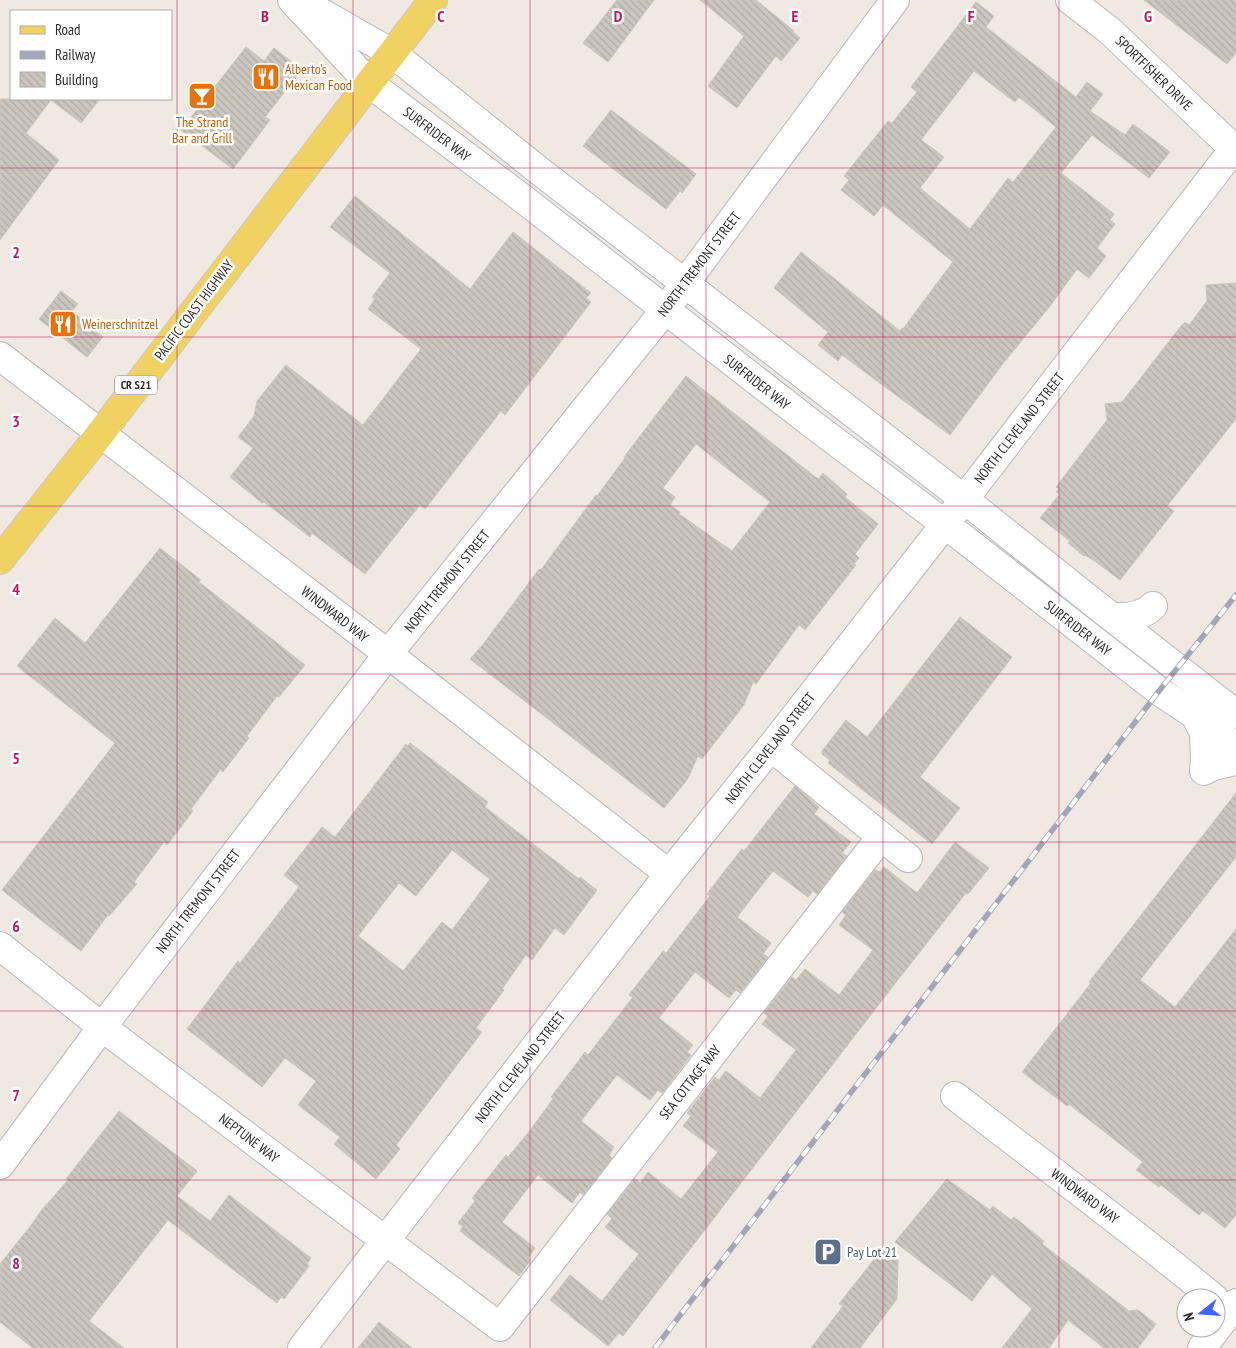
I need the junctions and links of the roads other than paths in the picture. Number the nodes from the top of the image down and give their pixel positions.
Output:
1 (292, 0) edge
2 (298, 0) edge
3 (433, 0) edge
4 (895, 0) edge
5 (1070, 0) edge
6 (392, 52) junction
7 (368, 83) junction
8 (1235, 148) edge
9 (685, 283) junction
10 (665, 310) junction
11 (0, 356) edge
12 (100, 434) junction
13 (964, 499) junction
14 (945, 524) junction
15 (0, 560) edge
16 (1153, 606) dead end
17 (1112, 617) junction
18 (388, 654) junction
19 (1236, 714) edge
20 (1195, 715) junction
21 (771, 747) junction
22 (1236, 747) edge
23 (1236, 761) edge
24 (881, 837) junction
25 (908, 858) dead end
26 (669, 874) junction
27 (0, 946) edge
28 (102, 1026) junction
29 (955, 1096) dead end
30 (0, 1164) edge
31 (386, 1241) junction
32 (1205, 1288) edge
33 (500, 1327) joint
34 (302, 1348) edge

1 - 7 street, SURFRIDER WAY
2 - 6 street
3 - 6 main road, CR S21
4 - 9 street, NORTH TREMONT STREET
5 - 8 street, SPORTFISHER DRIVE
6 - 7 main road, CR S21
6 - 9 street
7 - 10 street, SURFRIDER WAY
7 - 12 main road, PACIFIC COAST HIGHWAY / CR S21
8 - 13 street, NORTH CLEVELAND STREET
9 - 10 street, NORTH TREMONT STREET
9 - 13 street
10 - 14 street, SURFRIDER WAY
10 - 18 street, NORTH TREMONT STREET
11 - 12 street, WINDWARD WAY
12 - 15 main road, PACIFIC COAST HIGHWAY / CR S21
12 - 18 street, WINDWARD WAY
13 - 14 street, NORTH CLEVELAND STREET
13 - 17 street
14 - 20 street, SURFRIDER WAY
14 - 21 street, NORTH CLEVELAND STREET
16 - 17 street
17 - 19 street
18 - 26 street, WINDWARD WAY
18 - 28 street, NORTH TREMONT STREET
20 - 22 street, SURFRIDER WAY
20 - 23 street
21 - 24 street
21 - 26 street, NORTH CLEVELAND STREET
24 - 25 street
24 - 33 street, SEA COTTAGE WAY
26 - 31 street, NORTH CLEVELAND STREET
27 - 28 street, NEPTUNE WAY
28 - 30 street, NORTH TREMONT STREET
28 - 31 street, NEPTUNE WAY
29 - 32 street, WINDWARD WAY
31 - 33 street, NEPTUNE WAY
31 - 34 street, NORTH CLEVELAND STREET

